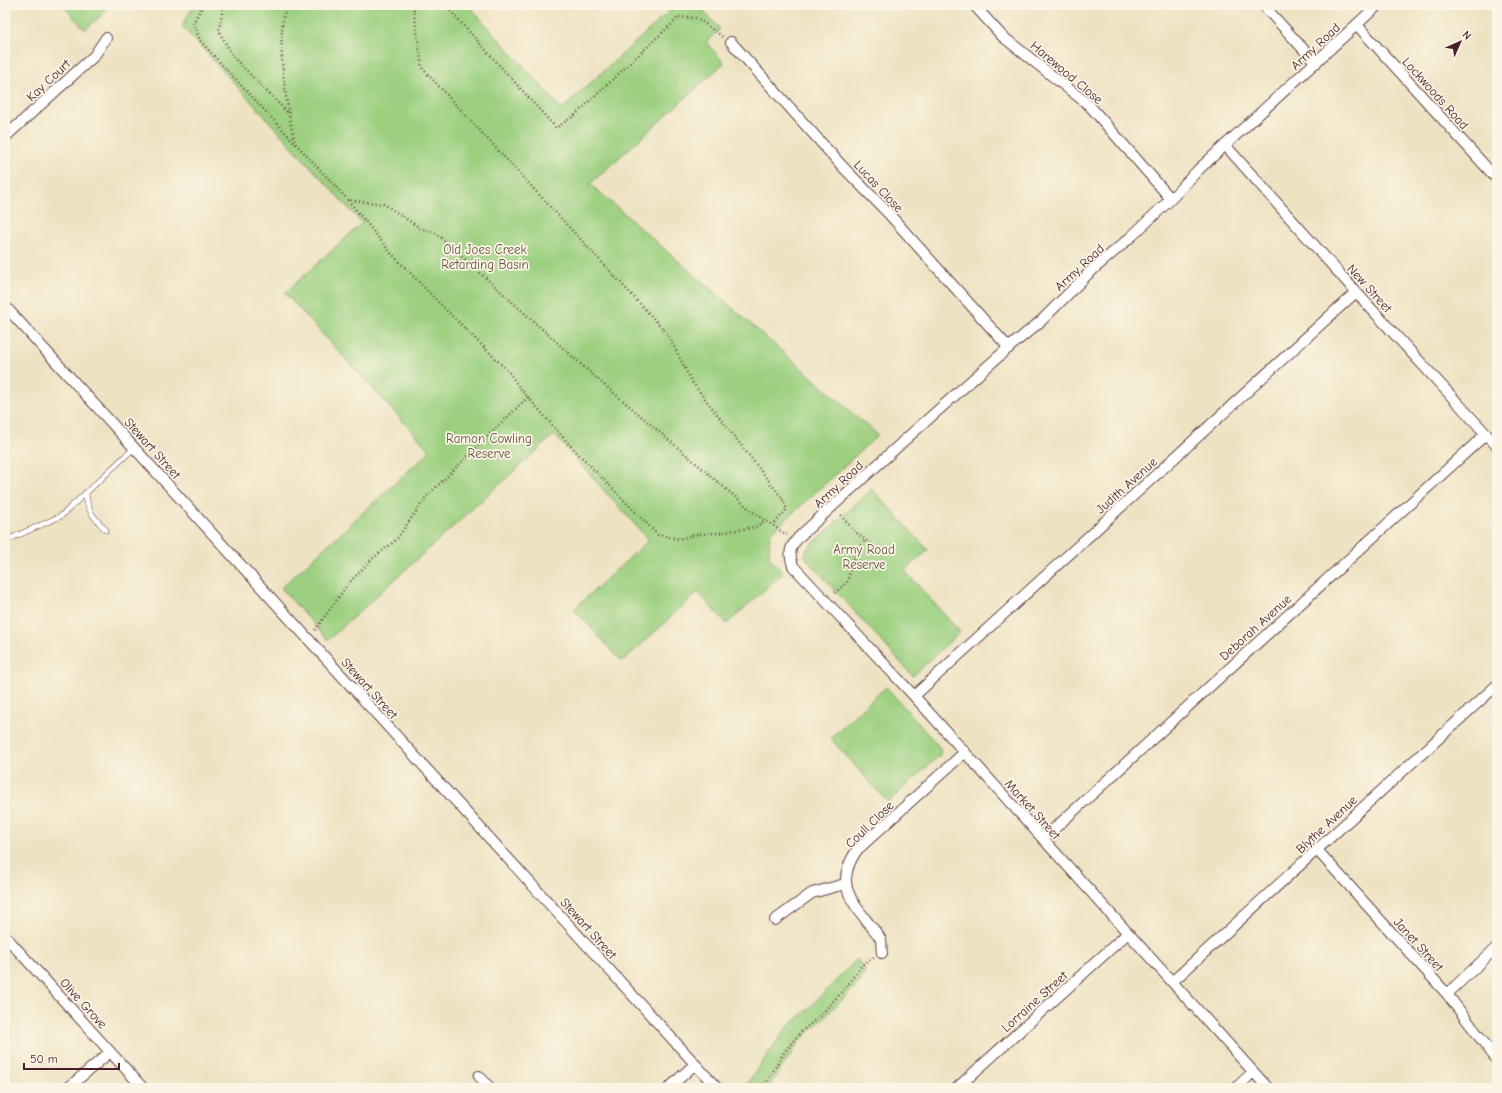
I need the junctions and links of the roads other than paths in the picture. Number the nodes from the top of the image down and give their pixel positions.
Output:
1 (974, 5) edge
2 (1263, 5) edge
3 (1378, 5) edge
4 (1357, 25) junction
5 (106, 38) dead end
6 (731, 42) road end
7 (1316, 63) junction
8 (5, 137) edge
9 (1225, 145) junction
10 (1497, 179) edge
11 (1171, 199) junction
12 (1356, 292) junction
13 (5, 306) edge
14 (1009, 348) junction
15 (1486, 434) junction
16 (1497, 446) edge
17 (134, 448) junction
18 (86, 493) junction
19 (106, 530) dead end
20 (5, 541) edge
21 (793, 544) joint
22 (1497, 685) edge
23 (914, 696) junction
24 (965, 752) junction
25 (1043, 839) junction
26 (1317, 850) junction
27 (845, 884) junction
28 (775, 920) dead end
29 (1128, 934) junction
30 (5, 936) edge
31 (1497, 947) edge
32 (882, 953) dead end
33 (1172, 982) junction
34 (1447, 994) junction
35 (110, 1052) junction
36 (1497, 1060) edge
37 (695, 1064) junction
38 (1253, 1072) junction
39 (479, 1076) dead end
40 (68, 1088) edge
41 (143, 1088) edge
42 (490, 1088) edge
43 (669, 1088) edge
44 (717, 1088) edge
45 (957, 1088) edge
46 (1236, 1088) edge
47 (1268, 1088) edge

1 - 11 street, Harewood Close
2 - 7 street
3 - 4 street, Army Road
4 - 7 street, Army Road
4 - 10 street, Lockwoods Road
5 - 8 street, Kay Court
6 - 14 street, Lucas Close
7 - 9 street, Army Road
9 - 11 street, Army Road
9 - 12 street, New Street
11 - 14 street, Army Road
12 - 15 street, New Street
12 - 23 street, Judith Avenue
13 - 17 street, Stewart Street
14 - 21 street, Army Road
15 - 16 street, New Street
15 - 25 street, Deborah Avenue
17 - 18 lane
17 - 37 street, Stewart Street
18 - 19 lane
18 - 20 lane
21 - 23 street, Market Street
22 - 26 street, Blythe Avenue
23 - 24 street, Market Street
24 - 25 street, Market Street
24 - 27 street, Coull Close
25 - 29 street, Market Street
26 - 33 street, Blythe Avenue
26 - 34 street, Janet Street
27 - 28 street
27 - 32 street
29 - 33 street, Market Street
29 - 45 street, Lorraine Street
30 - 35 street, Olive Grove
31 - 34 street
33 - 38 street, Market Street
34 - 36 street, Janet Street
35 - 40 street
35 - 41 street, Olive Grove
37 - 43 street
37 - 44 street, Stewart Street
38 - 46 street
38 - 47 street, Market Street
39 - 42 street

